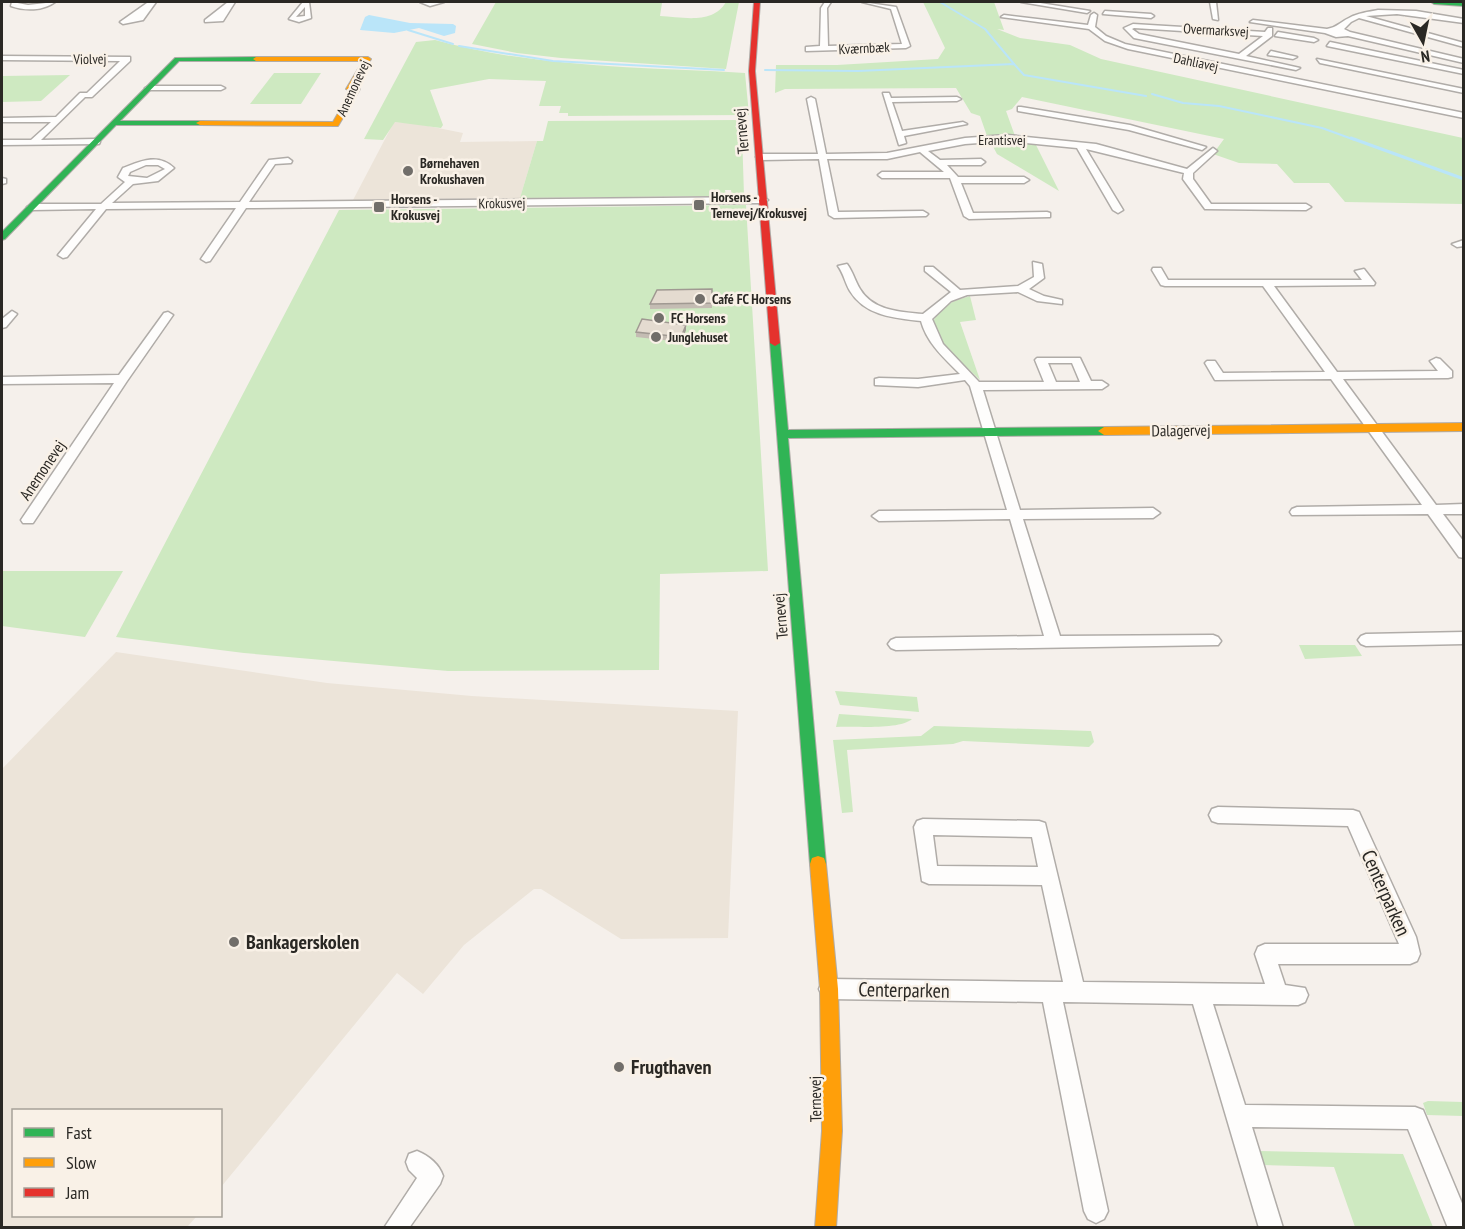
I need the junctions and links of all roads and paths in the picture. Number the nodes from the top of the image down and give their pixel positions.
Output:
1 (15, 2) edge
2 (52, 2) edge
3 (423, 2) edge
4 (441, 2) edge
5 (757, 2) edge
6 (828, 2) edge
7 (865, 2) edge
8 (1024, 2) edge
9 (1213, 2) edge
10 (1434, 2) edge
11 (1464, 4) edge
12 (1090, 13) junction
13 (1004, 16) dead end
14 (1358, 16) junction
15 (1288, 17) dead end
16 (1217, 19) dead end
17 (1247, 21) dead end
18 (1464, 21) edge
19 (1268, 23) junction
20 (1290, 26) junction
21 (1091, 27) junction
22 (1162, 27) junction
23 (1338, 32) junction
24 (1269, 33) junction
25 (1314, 40) dead end
26 (1330, 44) junction
27 (1464, 45) edge
28 (809, 49) dead end
29 (824, 49) junction
30 (1271, 52) dead end
31 (1281, 55) junction
32 (1242, 57) junction
33 (1293, 57) dead end
34 (2, 58) edge
35 (1320, 61) junction
36 (1464, 61) edge
37 (1275, 64) junction
38 (1296, 68) dead end
39 (1464, 72) edge
40 (1310, 78) junction
41 (149, 88) junction
42 (222, 88) dead end
43 (1464, 91) edge
44 (812, 99) dead end
45 (957, 99) dead end
46 (1021, 109) dead end
47 (1464, 116) edge
48 (57, 119) junction
49 (2, 120) edge
50 (115, 123) junction
51 (963, 124) dead end
52 (900, 134) junction
53 (1103, 136) junction
54 (96, 142) junction
55 (2, 143) edge
56 (33, 143) junction
57 (1083, 145) junction
58 (1202, 147) dead end
59 (922, 150) junction
60 (1213, 151) dead end
61 (909, 152) junction
62 (823, 156) junction
63 (760, 157) junction
64 (288, 161) dead end
65 (981, 162) dead end
66 (940, 163) junction
67 (1189, 172) junction
68 (882, 175) dead end
69 (954, 178) junction
70 (1024, 180) dead end
71 (131, 181) dead end
72 (763, 200) junction
73 (241, 205) junction
74 (104, 206) junction
75 (32, 207) junction
76 (1306, 207) dead end
77 (1118, 210) dead end
78 (923, 214) dead end
79 (1047, 215) dead end
80 (2, 237) edge
81 (63, 255) dead end
82 (206, 259) dead end
83 (1037, 264) dead end
84 (843, 266) dead end
85 (929, 269) dead end
86 (1157, 270) dead end
87 (1360, 271) dead end
88 (1267, 284) junction
89 (1021, 289) junction
90 (958, 294) junction
91 (1058, 302) dead end
92 (12, 314) dead end
93 (168, 315) dead end
94 (926, 318) junction
95 (2, 325) edge
96 (1436, 361) dead end
97 (1211, 363) dead end
98 (1334, 376) junction
99 (122, 379) junction
100 (2, 380) edge
101 (972, 381) junction
102 (879, 382) dead end
103 (1087, 385) junction
104 (1102, 385) dead end
105 (1051, 386) junction
106 (1464, 427) edge
107 (1373, 428) junction
108 (990, 432) junction
109 (782, 434) junction
110 (1464, 509) edge
111 (1432, 510) junction
112 (1296, 512) dead end
113 (1154, 513) dead end
114 (1015, 515) junction
115 (879, 516) dead end
116 (28, 520) dead end
117 (1464, 553) edge
118 (1464, 639) edge
119 (1366, 640) dead end
120 (1213, 641) dead end
121 (1054, 643) junction
122 (896, 644) dead end
123 (1218, 815) dead end
124 (1049, 876) junction
125 (829, 989) junction
126 (1051, 992) junction
127 (1075, 992) junction
128 (1200, 993) junction
129 (1278, 994) junction
130 (1298, 995) dead end
131 (1237, 1116) junction
132 (417, 1162) dead end
133 (1096, 1211) dead end
134 (395, 1227) edge
135 (825, 1227) edge
136 (1271, 1227) edge
137 (1460, 1227) edge

1 - 2 street
3 - 4 street
5 - 63 main road, Ternevej
6 - 29 street, Kværnbæk
7 - 29 street, Kværnbæk
8 - 12 street
9 - 16 street, Overmarksvej
10 - 11 main road
12 - 21 street
12 - 22 street, Overmarksvej
13 - 21 street, Dahliavej
14 - 18 street
14 - 23 street
14 - 27 street
15 - 20 street
17 - 19 street, Overmarksvej
19 - 20 street, Overmarksvej
19 - 24 street, Overmarksvej
20 - 23 street, Overmarksvej
21 - 40 street, Dahliavej
22 - 24 street, Overmarksvej
22 - 32 street, Overmarksvej
23 - 26 street
23 - 36 street
24 - 25 street, Overmarksvej
24 - 32 street, Overmarksvej
26 - 35 street
26 - 39 street
28 - 29 street, Kværnbæk
30 - 31 street
31 - 33 street
31 - 37 street
32 - 37 street, Overmarksvej
34 - 48 street, Violvej
35 - 40 street
35 - 43 street
37 - 38 street, Overmarksvej
40 - 47 street, Dahliavej
41 - 42 street
41 - 50 main road, Anemonevej
41 - 50 main road, Anemonevej
44 - 62 street
45 - 52 street
46 - 53 street, Erantisvej
48 - 49 street
48 - 56 street, Violvej
50 - 54 main road, Anemonevej
51 - 52 street, Erantisvej
52 - 61 street
53 - 57 street, Erantisvej
53 - 58 street, Erantisvej
53 - 67 street, Erantisvej
54 - 56 street
54 - 75 main road, Anemonevej
55 - 56 street
57 - 59 street, Erantisvej
57 - 77 street
59 - 61 street, Erantisvej
59 - 66 street
60 - 67 street
61 - 62 street, Erantisvej
62 - 63 street, Erantisvej
62 - 78 street
63 - 72 main road, Ternevej
64 - 73 street
65 - 66 street, Erantisvej
66 - 69 street
67 - 76 street
68 - 69 street
69 - 70 street
69 - 79 street
71 - 74 street
72 - 73 street, Krokusvej
72 - 109 main road, Ternevej
73 - 74 street, Krokusvej
73 - 82 street
74 - 75 street, Krokusvej
74 - 81 street
75 - 80 main road, Anemonevej
83 - 89 street
84 - 94 street
85 - 90 street
86 - 88 street
87 - 88 street
88 - 98 street
89 - 90 street
89 - 91 street
90 - 94 street
92 - 95 street
93 - 99 street, Anemonevej
94 - 101 street
96 - 98 street
97 - 98 street
98 - 107 street
99 - 100 street
99 - 116 street, Anemonevej
101 - 102 street
101 - 105 street
101 - 108 street
103 - 104 street
103 - 105 street
103 - 105 street
106 - 107 main road, Dalagervej
107 - 108 main road, Dalagervej
107 - 111 street
108 - 109 main road, Dalagervej
108 - 114 street
109 - 125 main road, Ternevej
110 - 111 street
111 - 112 street
111 - 117 street
113 - 114 street
114 - 115 street
114 - 121 street
118 - 119 street
120 - 121 street
121 - 122 street
123 - 129 street, Centerparken
124 - 124 street
124 - 127 street
125 - 126 street, Centerparken
125 - 135 main road, Ternevej
126 - 127 street, Centerparken
126 - 133 street
127 - 128 street, Centerparken
128 - 129 street, Centerparken
128 - 131 street
129 - 130 street, Centerparken
131 - 136 street
131 - 137 street
132 - 134 street

